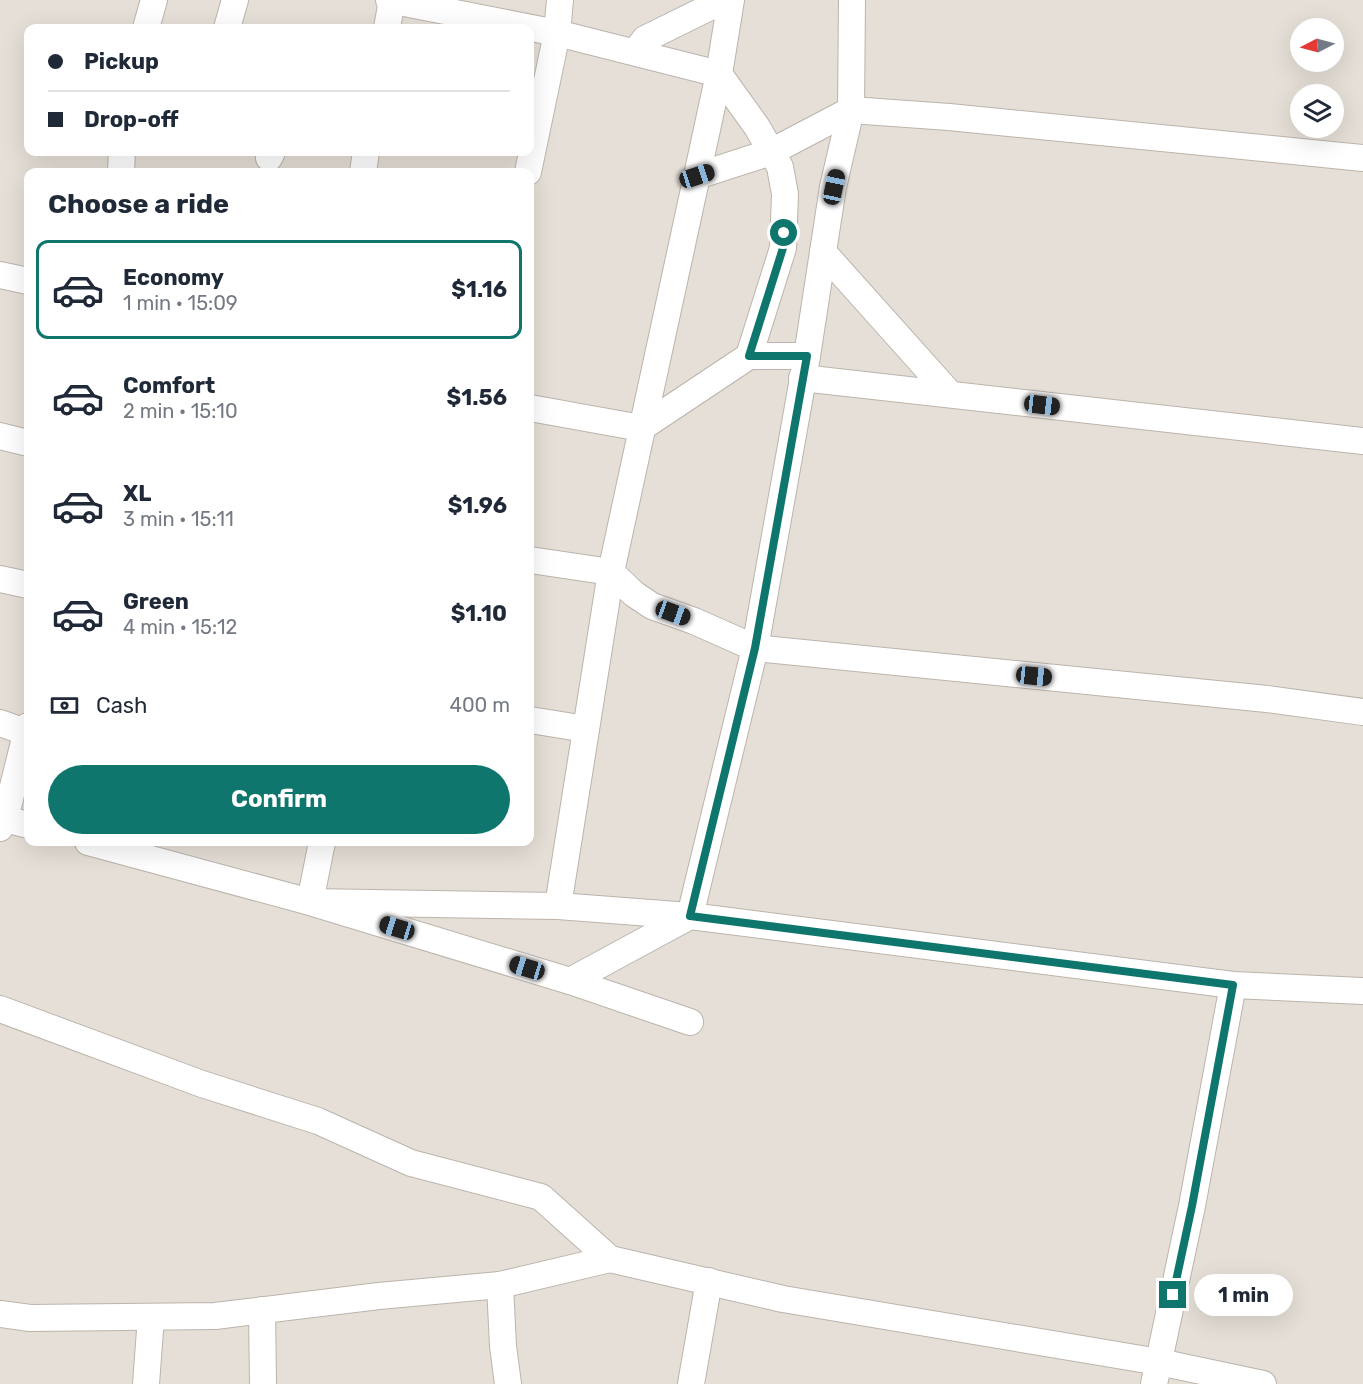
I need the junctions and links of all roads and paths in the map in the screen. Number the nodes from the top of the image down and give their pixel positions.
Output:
1 (154, 0) edge
2 (235, 0) edge
3 (391, 0) edge
4 (560, 0) edge
5 (724, 0) edge
6 (731, 0) edge
7 (852, 0) edge
8 (147, 24) edge
9 (228, 24) edge
10 (388, 24) edge
11 (512, 24) edge
12 (534, 28) edge
13 (557, 33) junction
14 (635, 52) junction
15 (719, 74) junction
16 (850, 110) junction
17 (534, 143) edge
18 (771, 152) junction
19 (1363, 158) edge
20 (697, 176) junction
21 (823, 252) junction
22 (0, 275) edge
23 (24, 280) edge
24 (749, 356) junction
25 (804, 367) junction
26 (950, 394) junction
27 (534, 409) edge
28 (641, 428) junction
29 (0, 436) edge
30 (1363, 441) edge
31 (24, 442) edge
32 (534, 561) edge
33 (611, 572) junction
34 (0, 579) edge
35 (24, 584) edge
36 (755, 648) junction
37 (1363, 712) edge
38 (534, 721) edge
39 (0, 723) edge
40 (24, 729) edge
41 (586, 729) junction
42 (24, 752) edge
43 (11, 824) edge
44 (103, 846) edge
45 (321, 846) edge
46 (310, 902) junction
47 (558, 906) junction
48 (690, 916) junction
49 (570, 981) junction
50 (1233, 985) junction
51 (1363, 991) edge
52 (0, 1010) edge
53 (690, 1022) dead end
54 (610, 1259) junction
55 (709, 1281) junction
56 (500, 1285) junction
57 (262, 1310) junction
58 (0, 1314) edge
59 (151, 1317) junction
60 (1157, 1373) edge
61 (146, 1384) edge
62 (263, 1384) edge
63 (508, 1384) edge
64 (691, 1384) edge
65 (1263, 1384) edge

1 - 8 street
2 - 9 street
3 - 10 street
3 - 11 street
4 - 13 street
5 - 14 street
6 - 15 street
7 - 16 street
12 - 13 street
13 - 14 street
13 - 17 street
14 - 15 street
15 - 18 street
15 - 20 street
16 - 18 street
16 - 19 street
16 - 21 street
18 - 20 street
18 - 24 street
20 - 28 street
21 - 25 street
21 - 26 street
22 - 23 street
24 - 25 street
24 - 28 street
25 - 26 street
25 - 36 street
26 - 30 street
27 - 28 street
28 - 33 street
29 - 31 street
32 - 33 street
33 - 36 street
33 - 41 street
34 - 35 street
36 - 37 street
36 - 48 street
38 - 41 street
39 - 40 street
41 - 47 street
42 - 43 street
44 - 46 street
45 - 46 street
46 - 47 street
46 - 49 street
47 - 48 street
48 - 49 street
48 - 50 street
49 - 53 street
50 - 51 street
50 - 60 street
52 - 54 street
54 - 55 street
54 - 56 street
55 - 60 street
55 - 64 street
56 - 57 street
56 - 63 street
57 - 59 street
57 - 62 street
58 - 59 street
59 - 61 street
60 - 65 street

